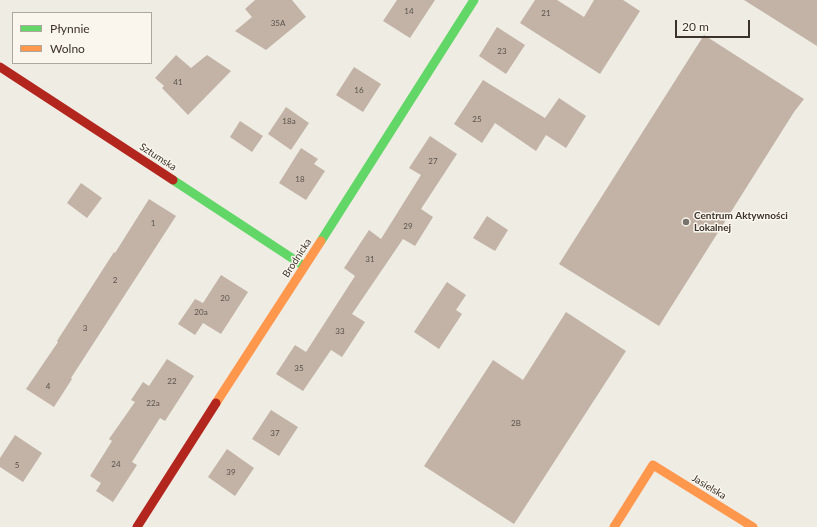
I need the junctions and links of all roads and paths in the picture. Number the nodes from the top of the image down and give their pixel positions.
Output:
1 (474, 0) edge
2 (0, 67) edge
3 (304, 266) junction
4 (137, 527) edge
5 (614, 527) edge
6 (753, 527) edge

1 - 3 street, Brodnicka
2 - 3 street, Sztumska
3 - 4 street, Brodnicka
5 - 6 street, Jasielska

